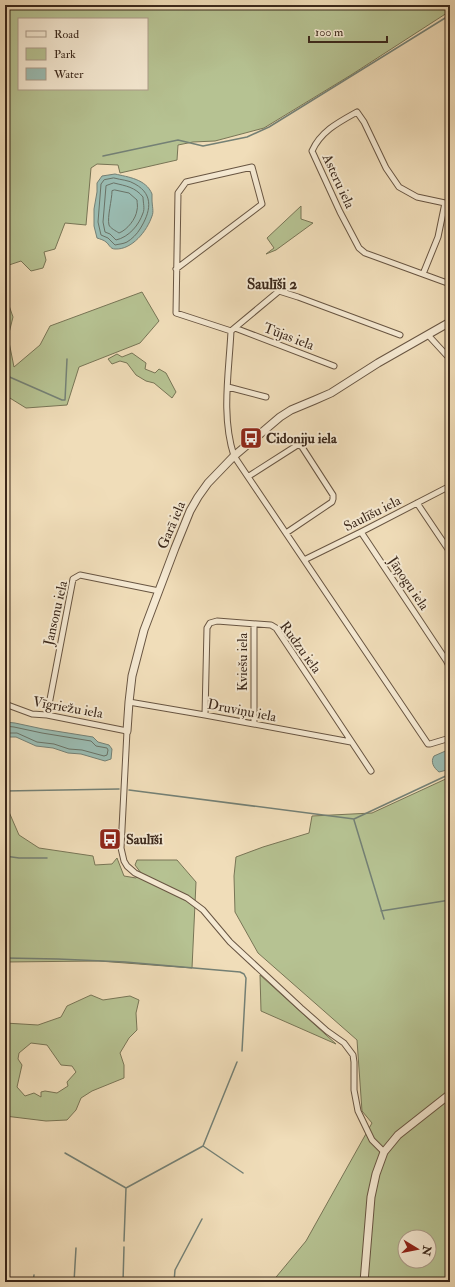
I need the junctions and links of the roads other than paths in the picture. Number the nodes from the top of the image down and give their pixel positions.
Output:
1 (447, 203) edge
2 (176, 269) junction
3 (423, 274) junction
4 (450, 284) edge
5 (450, 322) edge
6 (233, 330) junction
7 (400, 335) dead end
8 (428, 335) junction
9 (450, 359) edge
10 (334, 366) dead end
11 (228, 387) junction
12 (266, 397) dead end
13 (234, 456) junction
14 (249, 476) junction
15 (450, 486) edge
16 (417, 503) junction
17 (361, 532) junction
18 (286, 533) junction
19 (450, 552) edge
20 (304, 560) junction
21 (159, 591) junction
22 (254, 624) junction
23 (450, 668) edge
24 (129, 702) junction
25 (5, 704) edge
26 (47, 714) junction
27 (205, 715) junction
28 (254, 724) junction
29 (127, 731) junction
30 (450, 738) edge
31 (351, 742) junction
32 (371, 772) dead end
33 (450, 1094) edge
34 (384, 1152) junction
35 (364, 1282) edge

1 - 3 street, Asteru iela
1 - 3 street, Asteru iela
2 - 2 street
2 - 6 street
3 - 4 street, Asteru iela
5 - 8 street, Garā iela
6 - 7 street
6 - 10 street, Tūjas iela
6 - 11 street
8 - 9 street
8 - 13 street, Garā iela
11 - 12 street
11 - 13 street
13 - 14 street
13 - 21 street, Garā iela
14 - 18 street
14 - 18 street
15 - 16 street, Saulīšu iela
16 - 17 street, Saulīšu iela
16 - 19 street
17 - 20 street, Saulīšu iela
17 - 23 street, Jāņogu iela
18 - 20 street
20 - 30 street
21 - 24 street, Garā iela
21 - 26 street, Jansonu iela
22 - 27 street, Rudzu iela
22 - 28 street, Kviešu iela
22 - 31 street, Rudzu iela
24 - 27 street, Druviņu iela
24 - 29 street, Garā iela
25 - 26 street, Vīgriežu iela
26 - 29 street, Vīgriežu iela
27 - 28 street, Druviņu iela
28 - 31 street, Druviņu iela
29 - 34 street, Garā iela
31 - 32 street, Rudzu iela
33 - 34 street
34 - 35 street

